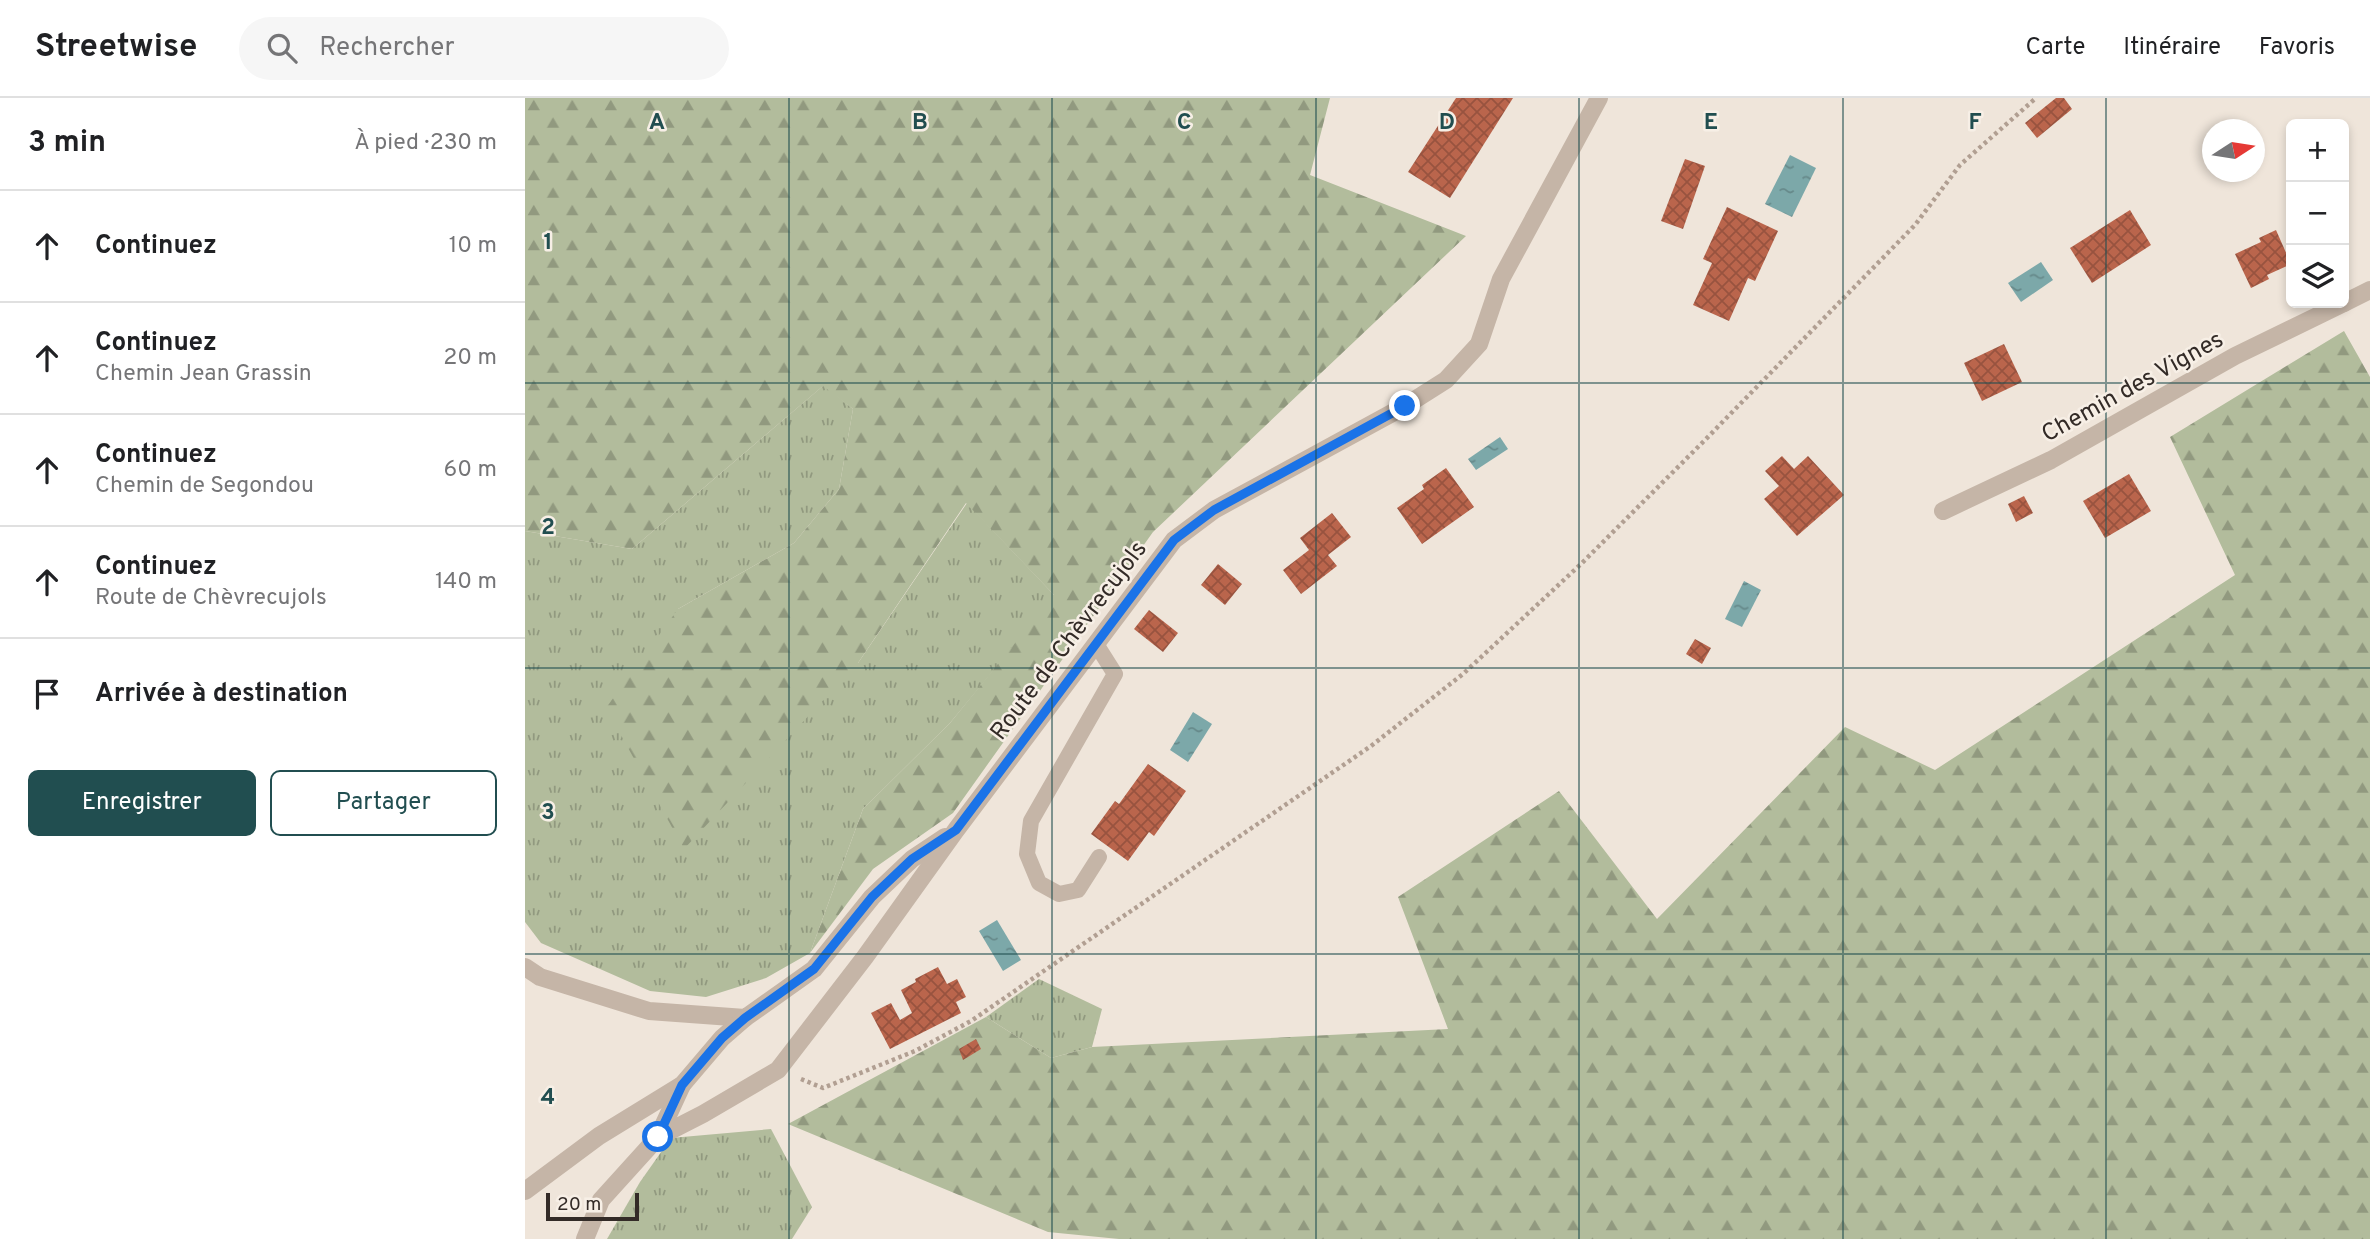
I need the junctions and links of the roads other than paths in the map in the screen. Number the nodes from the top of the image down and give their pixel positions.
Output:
1 (1599, 98) edge
2 (2370, 290) edge
3 (2349, 300) edge
4 (2334, 308) edge
5 (1943, 511) dead end
6 (1096, 644) junction
7 (956, 830) junction
8 (1099, 857) dead end
9 (525, 967) edge
10 (745, 1018) junction
11 (682, 1085) junction
12 (658, 1137) junction
13 (525, 1191) edge
14 (585, 1239) edge

1 - 6 street, Route de Chèvrecujols
2 - 3 street, Chemin des Vignes
4 - 5 street, Chemin des Vignes
6 - 7 street, Route de Chèvrecujols
6 - 8 lane
7 - 10 street
7 - 12 street, Route de Chèvrecujols
9 - 10 street
10 - 11 street
11 - 12 street
11 - 13 street
12 - 14 street

